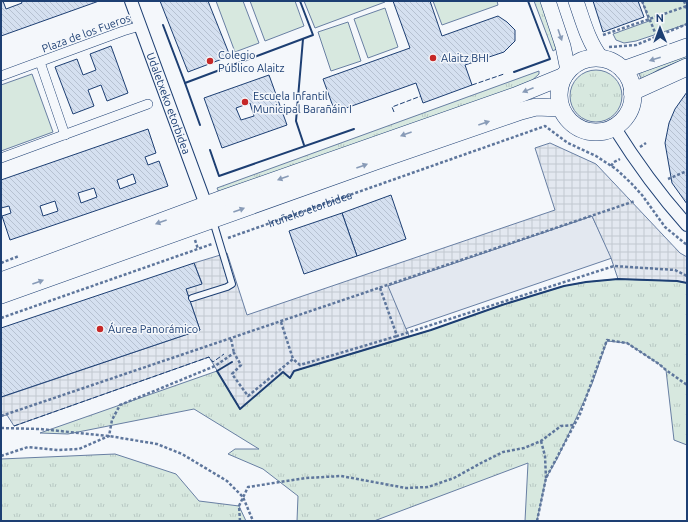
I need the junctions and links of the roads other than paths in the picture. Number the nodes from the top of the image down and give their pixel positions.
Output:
1 (131, 1) edge
2 (548, 1) edge
3 (576, 1) edge
4 (140, 26) junction
5 (687, 47) edge
6 (601, 58) junction
7 (40, 62) junction
8 (687, 67) edge
9 (623, 70) junction
10 (566, 73) junction
11 (1, 76) edge
12 (632, 92) junction
13 (148, 104) dead end
14 (561, 108) junction
15 (614, 127) junction
16 (65, 135) junction
17 (1, 158) edge
18 (210, 212) junction
19 (687, 225) edge
20 (1, 282) edge
21 (1, 295) edge
22 (192, 298) dead end

1 - 4 street, Udaletxeko etorbidea
2 -> 10 street
3 - 6 street
4 - 7 street, Plaza de los Fueros
4 - 18 street, Udaletxeko etorbidea
5 -> 9 main road
6 - 9 main road
6 - 10 main road
7 - 11 street, Plaza de los Fueros
7 - 16 street, Plaza de los Fueros
8 - 12 main road
9 - 12 main road
10 - 14 main road
10 -> 18 main road, Iruñeko etorbidea
12 - 15 main road
13 - 16 street
14 - 15 main road
18 -> 14 main road, Iruñeko etorbidea
15 - 19 street
16 - 17 street
18 -> 20 main road, Iruñeko etorbidea
21 -> 18 main road, Iruñeko etorbidea
18 - 22 lane

